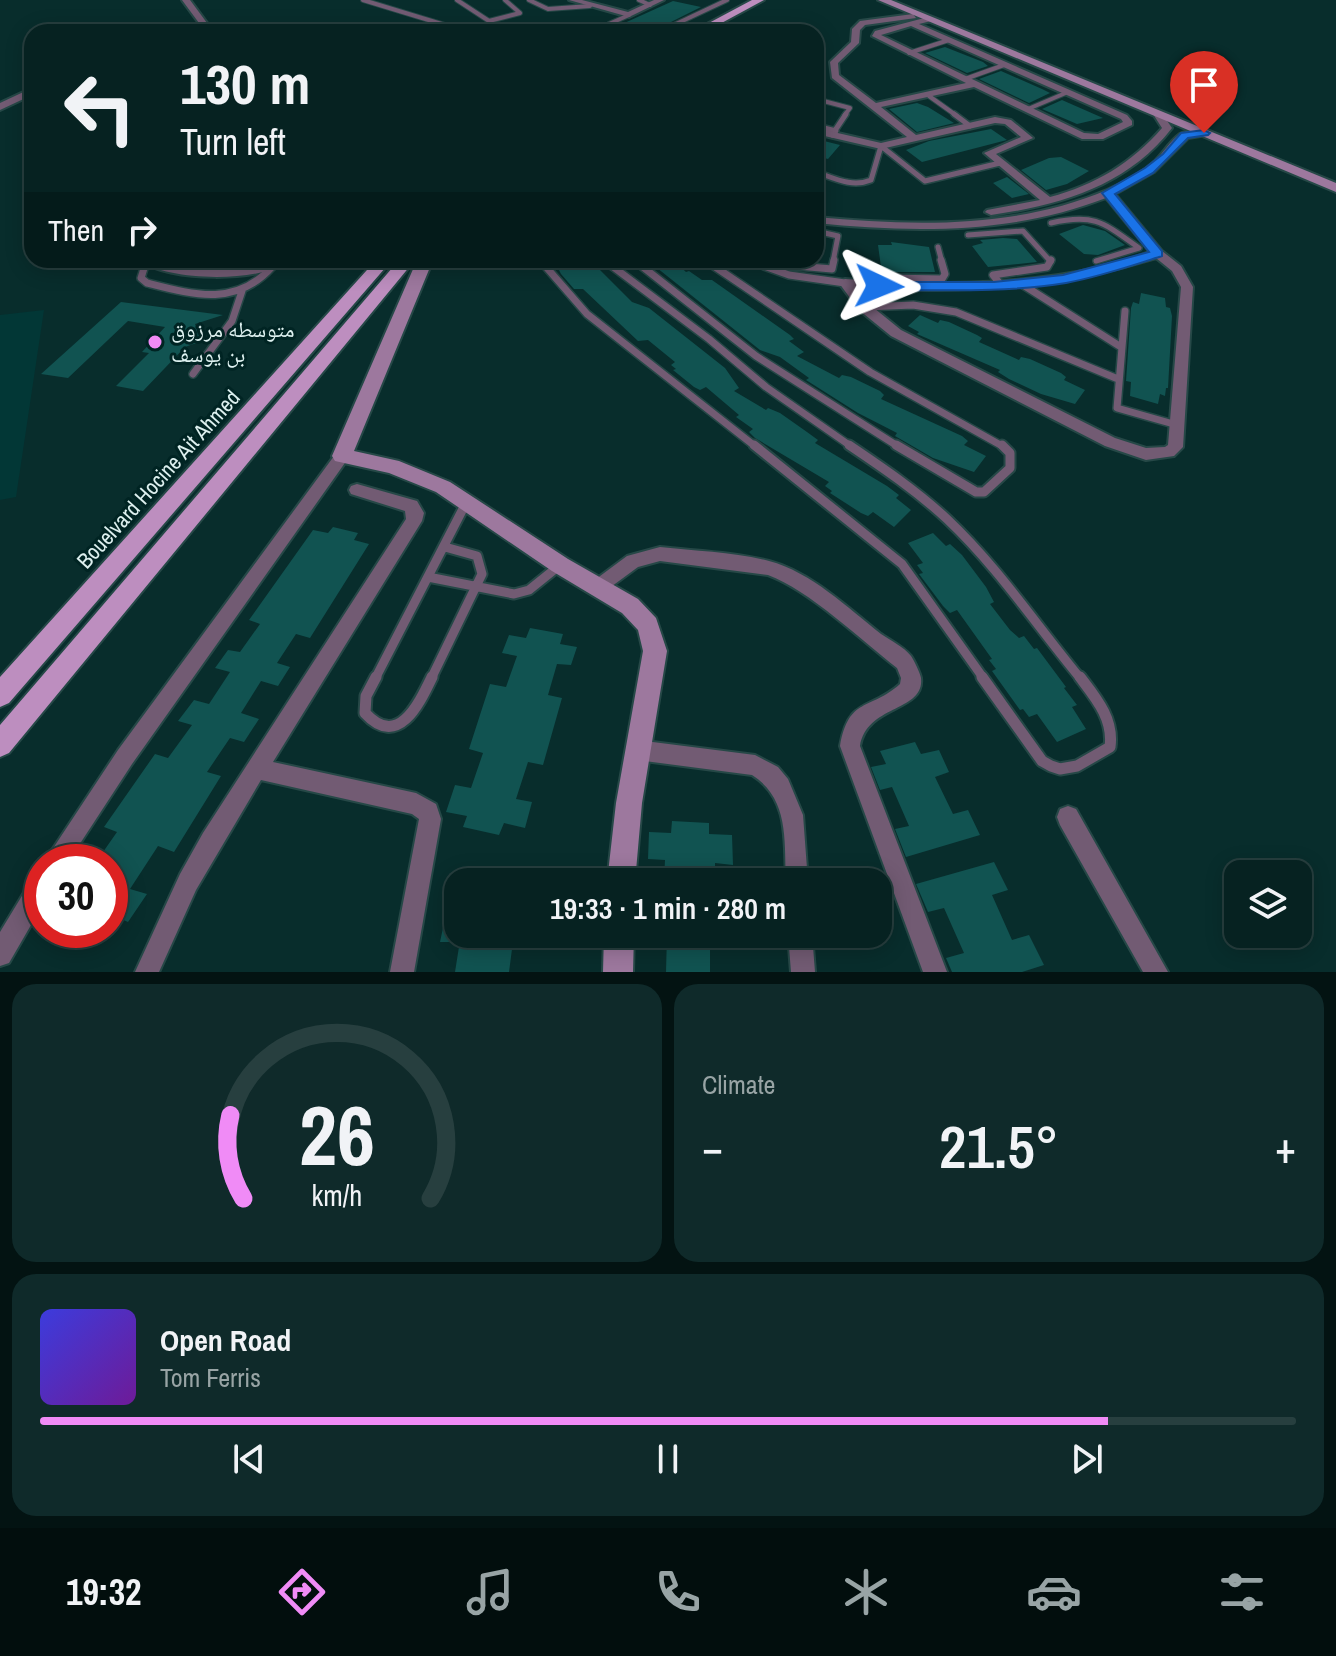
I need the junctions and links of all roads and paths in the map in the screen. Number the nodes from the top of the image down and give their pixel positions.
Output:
1 (186, 0) edge
2 (363, 0) edge
3 (457, 0) edge
4 (505, 0) edge
5 (529, 0) edge
6 (573, 0) edge
7 (639, 0) edge
8 (660, 0) edge
9 (727, 0) edge
10 (759, 0) edge
11 (777, 0) edge
12 (883, 0) edge
13 (897, 0) edge
14 (650, 5) junction
15 (590, 6) junction
16 (629, 15) junction
17 (920, 19) junction
18 (202, 24) edge
19 (442, 24) edge
20 (609, 24) edge
21 (676, 24) edge
22 (712, 24) edge
23 (730, 24) edge
24 (949, 40) junction
25 (909, 53) junction
26 (1004, 65) junction
27 (970, 82) junction
28 (1068, 92) junction
29 (24, 95) edge
30 (929, 96) junction
31 (824, 101) edge
32 (874, 106) junction
33 (0, 107) edge
34 (1028, 109) junction
35 (1158, 114) junction
36 (970, 126) junction
37 (824, 131) edge
38 (834, 133) junction
39 (1204, 133) junction
40 (914, 138) junction
41 (881, 146) junction
42 (1000, 163) junction
43 (824, 175) edge
44 (1336, 179) edge
45 (1336, 188) edge
46 (1108, 193) junction
47 (1048, 201) junction
48 (824, 210) edge
49 (824, 220) edge
50 (1051, 223) dead end
51 (824, 233) edge
52 (968, 235) dead end
53 (938, 247) dead end
54 (1149, 249) junction
55 (1096, 261) dead end
56 (145, 268) edge
57 (188, 268) edge
58 (258, 268) edge
59 (270, 268) edge
60 (377, 268) edge
61 (400, 268) edge
62 (422, 268) edge
63 (547, 268) edge
64 (612, 268) edge
65 (642, 268) edge
66 (716, 268) edge
67 (774, 268) edge
68 (822, 268) edge
69 (845, 283) junction
70 (1020, 283) junction
71 (1001, 285) junction
72 (879, 286) junction
73 (242, 291) junction
74 (864, 307) junction
75 (1125, 311) dead end
76 (1121, 347) junction
77 (193, 374) dead end
78 (1118, 379) junction
79 (1177, 425) junction
80 (342, 456) junction
81 (357, 490) dead end
82 (466, 502) junction
83 (445, 547) junction
84 (560, 565) junction
85 (428, 577) junction
86 (598, 587) junction
87 (476, 588) junction
88 (0, 695) edge
89 (0, 744) edge
90 (637, 750) junction
91 (257, 769) junction
92 (1068, 817) dead end
93 (67, 844) edge
94 (623, 868) edge
95 (796, 868) edge
96 (24, 914) edge
97 (619, 948) edge
98 (801, 948) edge
99 (0, 954) edge
100 (147, 972) edge
101 (402, 972) edge
102 (618, 972) edge
103 (803, 972) edge
104 (935, 972) edge
105 (1156, 972) edge

1 - 18 street
2 - 19 lane
3 - 4 lane
5 - 15 lane
6 - 15 street
7 - 14 lane
8 - 14 street
9 - 21 lane
10 - 22 main road
11 - 23 main road
12 - 17 street
13 - 44 street
14 - 16 street
15 - 16 street
16 - 20 lane
17 - 24 street
17 - 25 street
17 - 32 street
17 - 35 street
24 - 25 lane
24 - 26 street
25 - 27 street
26 - 27 lane
26 - 28 street
27 - 30 street
27 - 34 street
28 - 34 lane
28 - 34 street
29 - 33 street
30 - 32 street
30 - 36 lane
31 - 38 lane
32 - 40 street
35 - 39 street
35 - 47 street
36 - 40 street
36 - 42 street
37 - 38 street
38 - 41 street
39 - 45 street
39 - 46 street
40 - 41 street
41 - 42 lane
41 - 43 lane
42 - 47 street
46 - 49 street
46 - 54 street
47 - 48 street
50 - 54 lane
51 - 68 lane
52 - 71 lane
53 - 72 lane
54 - 55 lane
54 - 70 street
54 - 79 street
56 - 73 lane
57 - 58 street
59 - 73 lane
60 - 88 main road, Bouelvard Hocine Ait Ahmed
61 - 89 main road
62 - 80 street
63 - 64 lane
65 - 66 lane
67 - 69 lane
69 - 72 street
69 - 74 street
70 - 71 street
70 - 76 lane
71 - 72 street
73 - 77 lane
74 - 78 lane
74 - 79 street
75 - 76 lane
76 - 78 lane
78 - 79 lane
80 - 82 street
80 - 93 street
81 - 91 street
82 - 83 lane
82 - 84 street
83 - 85 lane
83 - 87 lane
84 - 86 street
84 - 87 lane
85 - 87 lane
85 - 87 lane
86 - 90 street
86 - 104 street
90 - 94 street
90 - 95 street
91 - 100 street
91 - 101 street
92 - 105 street
96 - 99 street
97 - 102 street
98 - 103 street

